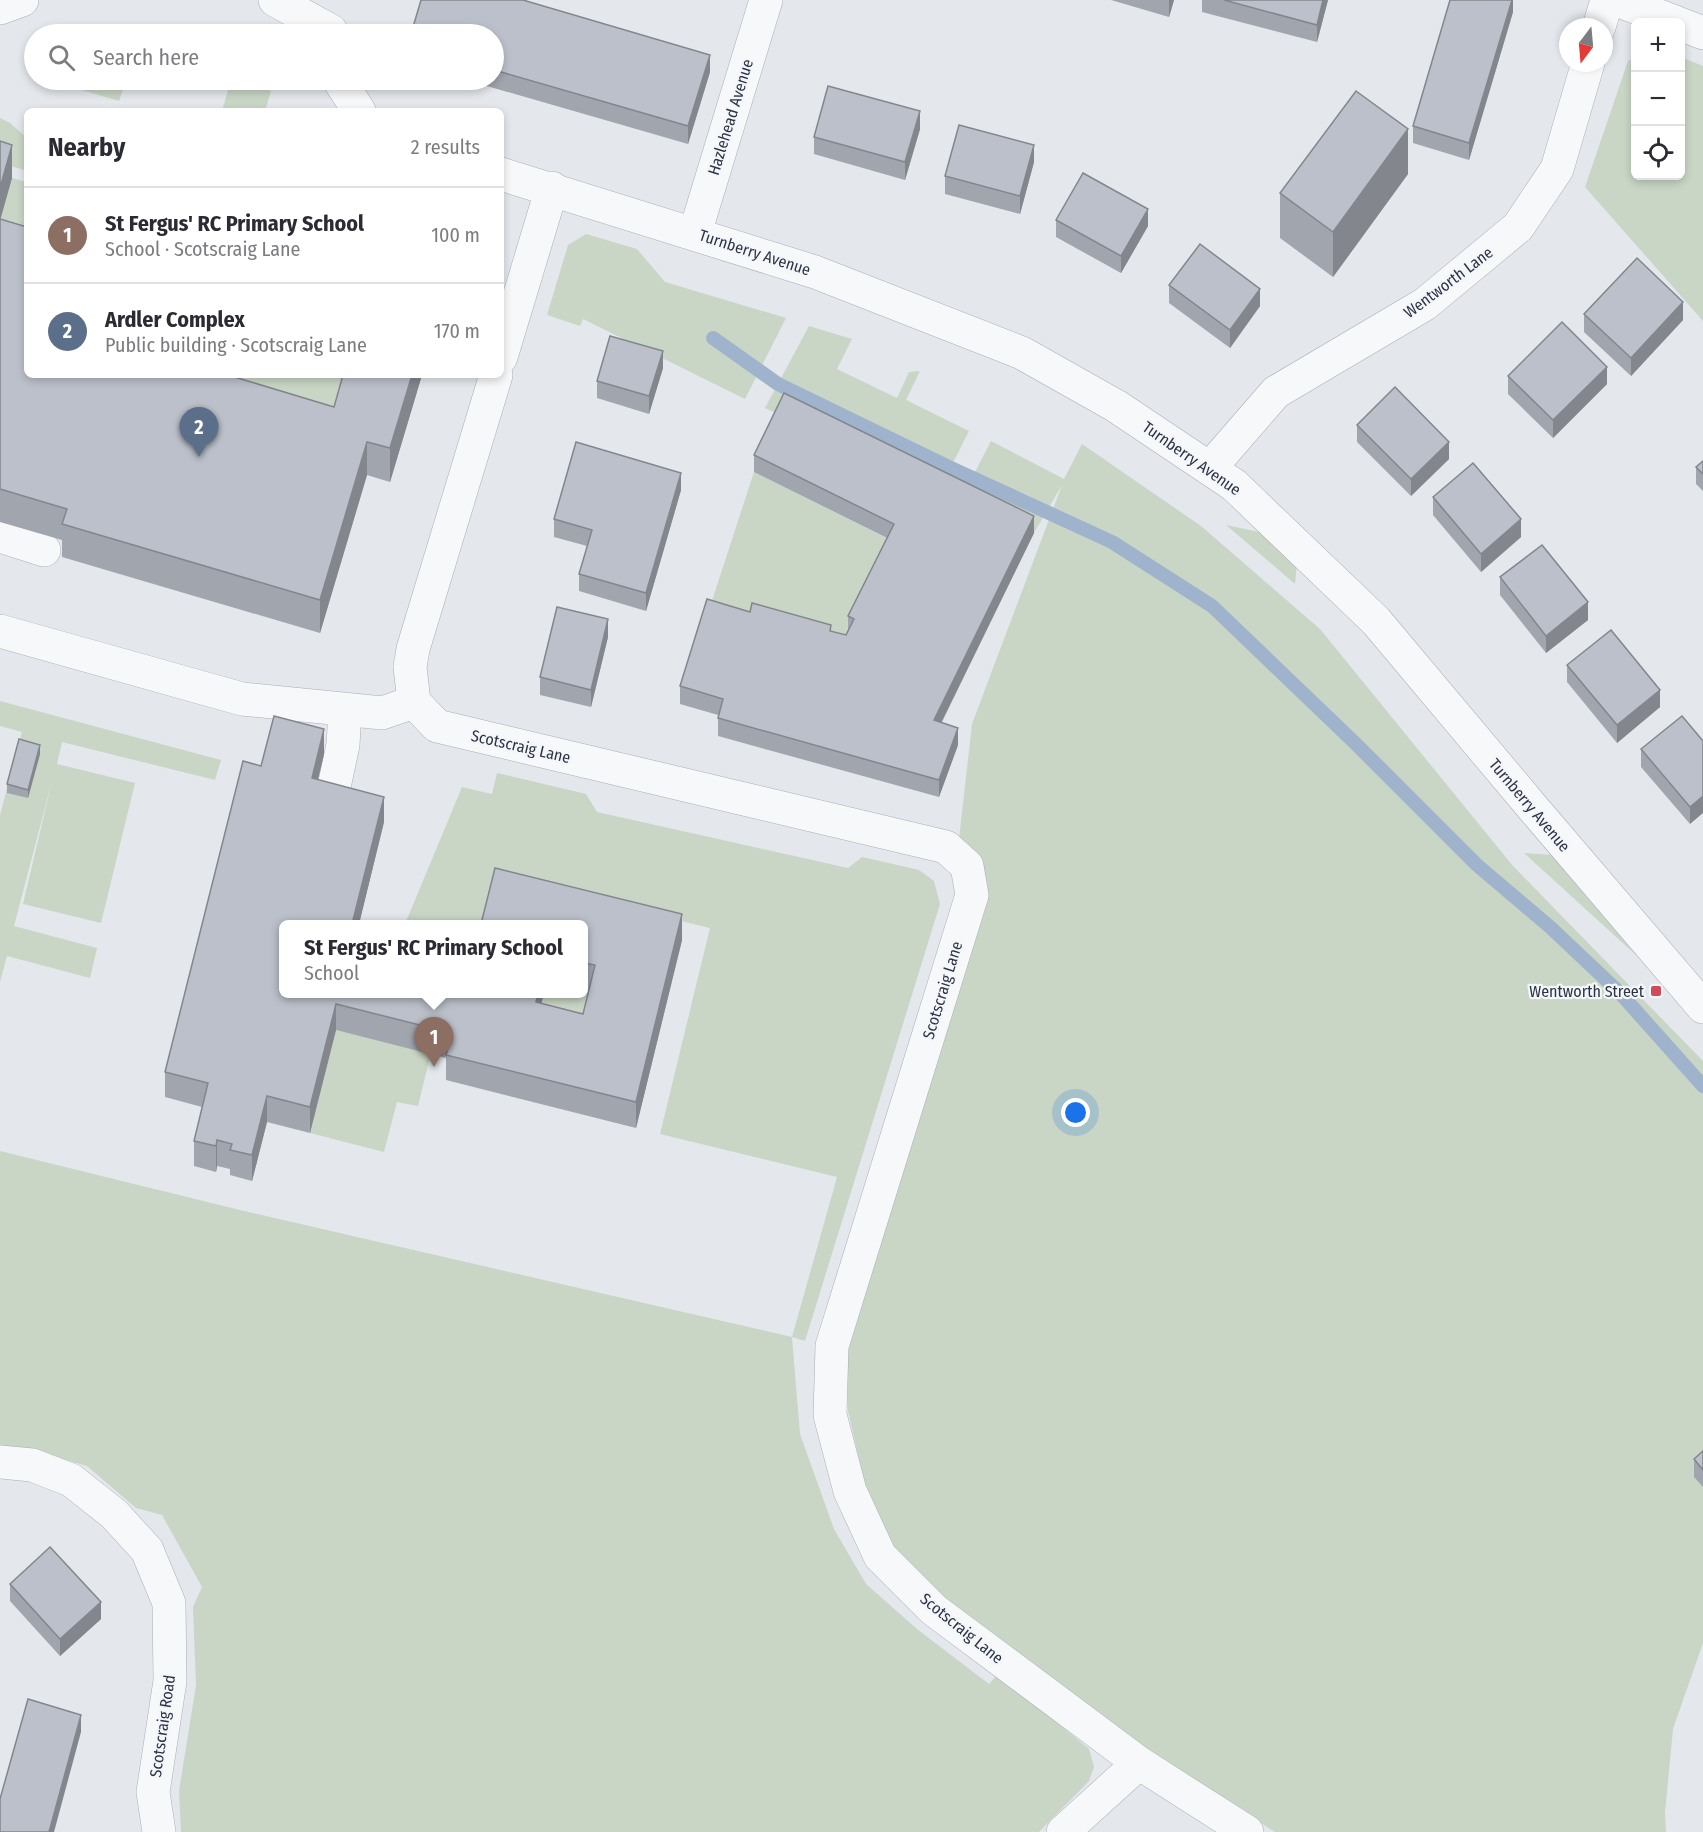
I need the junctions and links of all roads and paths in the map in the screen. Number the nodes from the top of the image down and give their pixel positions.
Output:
1 (22, 0) edge
2 (275, 0) edge
3 (766, 0) edge
4 (1607, 0) edge
5 (1617, 0) edge
6 (0, 8) edge
7 (1602, 18) edge
8 (1665, 18) edge
9 (330, 22) edge
10 (1685, 26) edge
11 (1703, 33) edge
12 (1585, 72) edge
13 (345, 90) edge
14 (357, 108) edge
15 (504, 175) edge
16 (552, 188) junction
17 (695, 233) junction
18 (504, 347) edge
19 (494, 378) edge
20 (1210, 468) junction
21 (0, 536) edge
22 (44, 550) dead end
23 (0, 631) edge
24 (414, 702) junction
25 (345, 710) junction
26 (334, 787) edge
27 (1703, 1006) edge
28 (0, 1462) edge
29 (1139, 1763) junction
30 (159, 1832) edge
31 (1063, 1832) edge
32 (1247, 1832) edge

1 - 6 street
2 - 9 street
3 - 17 street, Hazlehead Avenue
4 - 7 street
5 - 8 street
10 - 11 street
12 - 20 street, Wentworth Lane
13 - 14 street
15 - 16 street, Turnberry Avenue
16 - 17 street, Turnberry Avenue
16 - 18 street
17 - 20 street, Turnberry Avenue
19 - 24 street
20 - 27 street, Turnberry Avenue
21 - 22 street
23 - 25 street
24 - 25 street
24 - 29 street, Scotscraig Lane
25 - 26 street
28 - 30 street, Scotscraig Road
29 - 31 street
29 - 32 street, Scotscraig Lane

